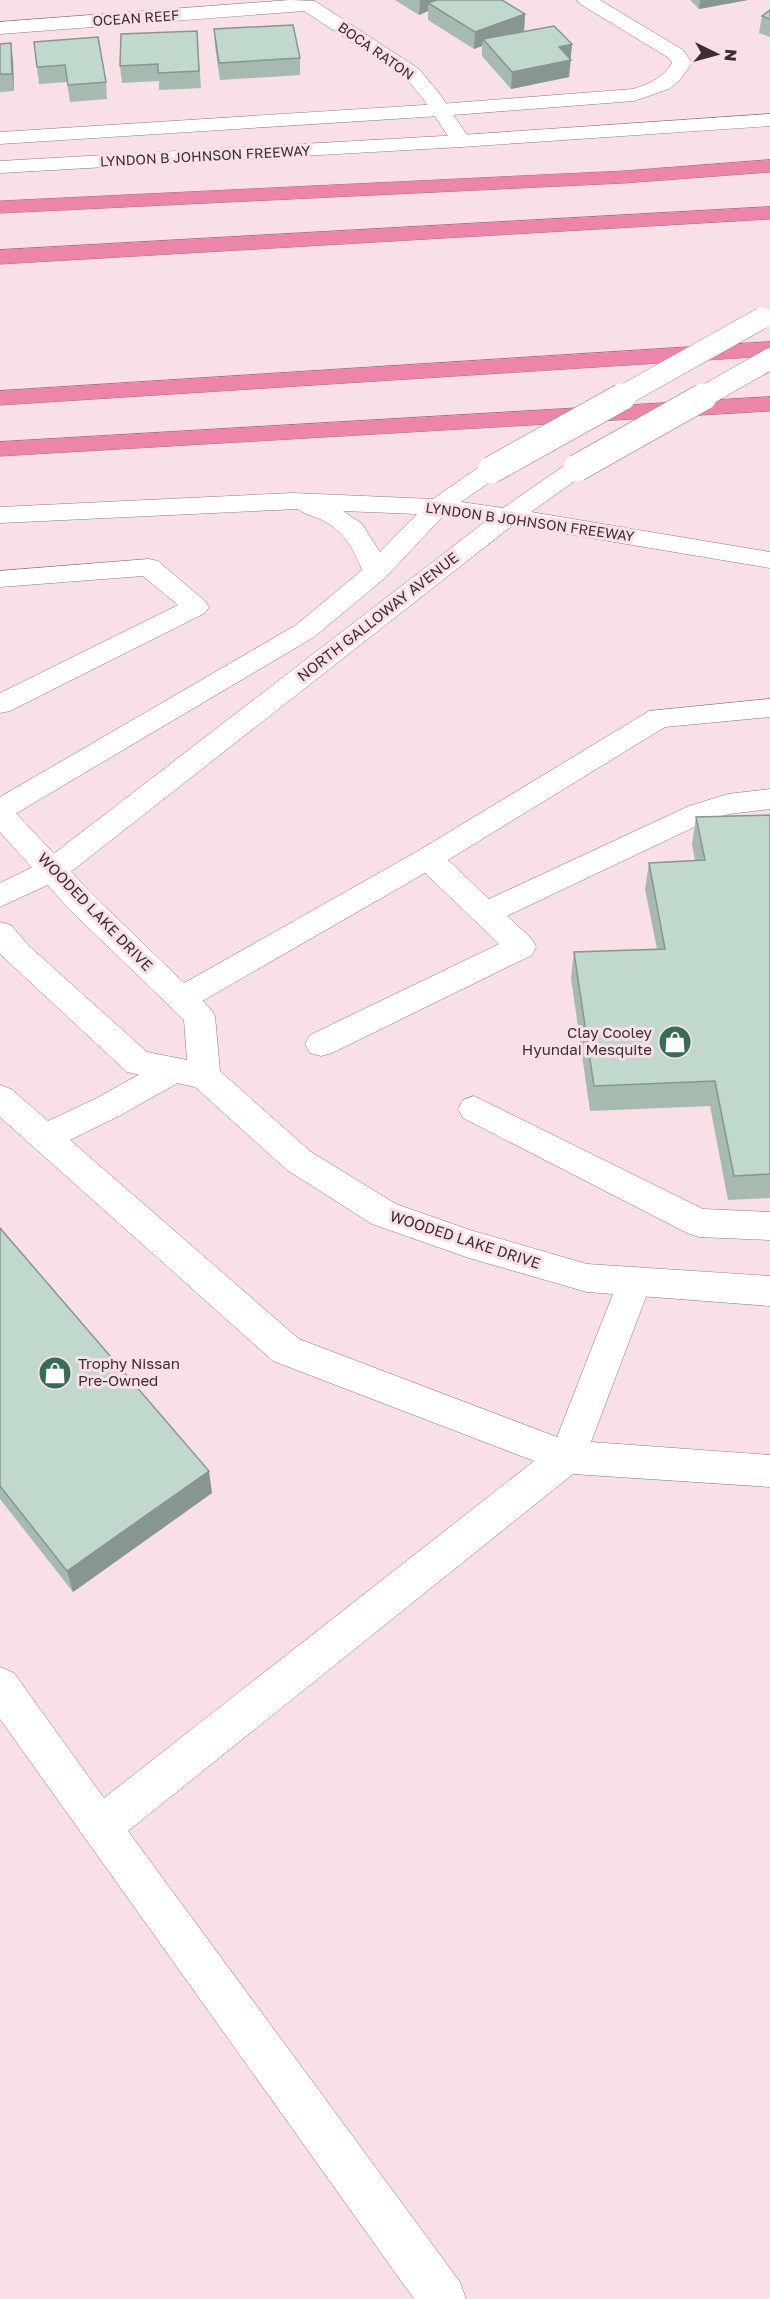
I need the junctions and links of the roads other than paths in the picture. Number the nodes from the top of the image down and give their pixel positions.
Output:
1 (587, 0) edge
2 (304, 2) edge
3 (0, 28) edge
4 (440, 110) junction
5 (770, 120) edge
6 (0, 138) edge
7 (461, 141) junction
8 (770, 166) edge
9 (0, 167) edge
10 (0, 207) edge
11 (770, 213) edge
12 (0, 257) edge
13 (770, 314) edge
14 (770, 349) edge
15 (770, 359) edge
16 (0, 398) edge
17 (770, 404) edge
18 (0, 449) edge
19 (293, 501) junction
20 (438, 507) junction
21 (0, 516) edge
22 (508, 516) junction
23 (770, 560) edge
24 (376, 572) junction
25 (0, 579) edge
26 (0, 704) edge
27 (770, 708) edge
28 (770, 799) edge
29 (0, 812) edge
30 (428, 858) junction
31 (53, 870) junction
32 (0, 896) edge
33 (485, 914) junction
34 (0, 933) edge
35 (181, 999) junction
36 (321, 1044) dead end
37 (189, 1073) junction
38 (0, 1098) edge
39 (474, 1109) dead end
40 (43, 1138) junction
41 (770, 1226) edge
42 (635, 1281) junction
43 (770, 1291) edge
44 (567, 1457) junction
45 (770, 1470) edge
46 (0, 1686) edge
47 (100, 1827) junction
48 (443, 2299) edge

1 - 4 main road
2 - 3 main road, OCEAN REEF
2 - 4 main road, BOCA RATON
4 - 6 main road
4 - 7 main road, BOCA RATON
5 - 7 main road, LYNDON B JOHNSON FREEWAY
7 - 9 main road, LYNDON B JOHNSON FREEWAY
8 - 10 highway
11 - 12 highway
13 - 20 main road, bridge
14 - 16 highway
15 - 22 main road, NORTH GALLOWAY AVENUE, bridge
17 - 18 highway
19 - 20 main road, LYNDON B JOHNSON FREEWAY
19 - 21 main road, LYNDON B JOHNSON FREEWAY
19 - 24 main road
20 - 22 main road, LYNDON B JOHNSON FREEWAY
20 - 24 main road
22 - 23 main road, LYNDON B JOHNSON FREEWAY
22 - 31 main road, NORTH GALLOWAY AVENUE
24 - 29 main road
25 - 26 main road
27 - 30 main road
28 - 33 main road
29 - 31 main road, WOODED LAKE DRIVE
30 - 33 main road
30 - 35 main road
31 - 32 main road, NORTH GALLOWAY AVENUE
31 - 35 main road, WOODED LAKE DRIVE
33 - 36 main road
34 - 37 main road
35 - 37 main road, WOODED LAKE DRIVE
37 - 40 main road
37 - 42 main road, WOODED LAKE DRIVE
38 - 40 main road
39 - 41 main road
40 - 44 main road
42 - 43 main road, WOODED LAKE DRIVE
42 - 44 main road
44 - 45 main road
44 - 47 main road
46 - 47 main road
47 - 48 main road

